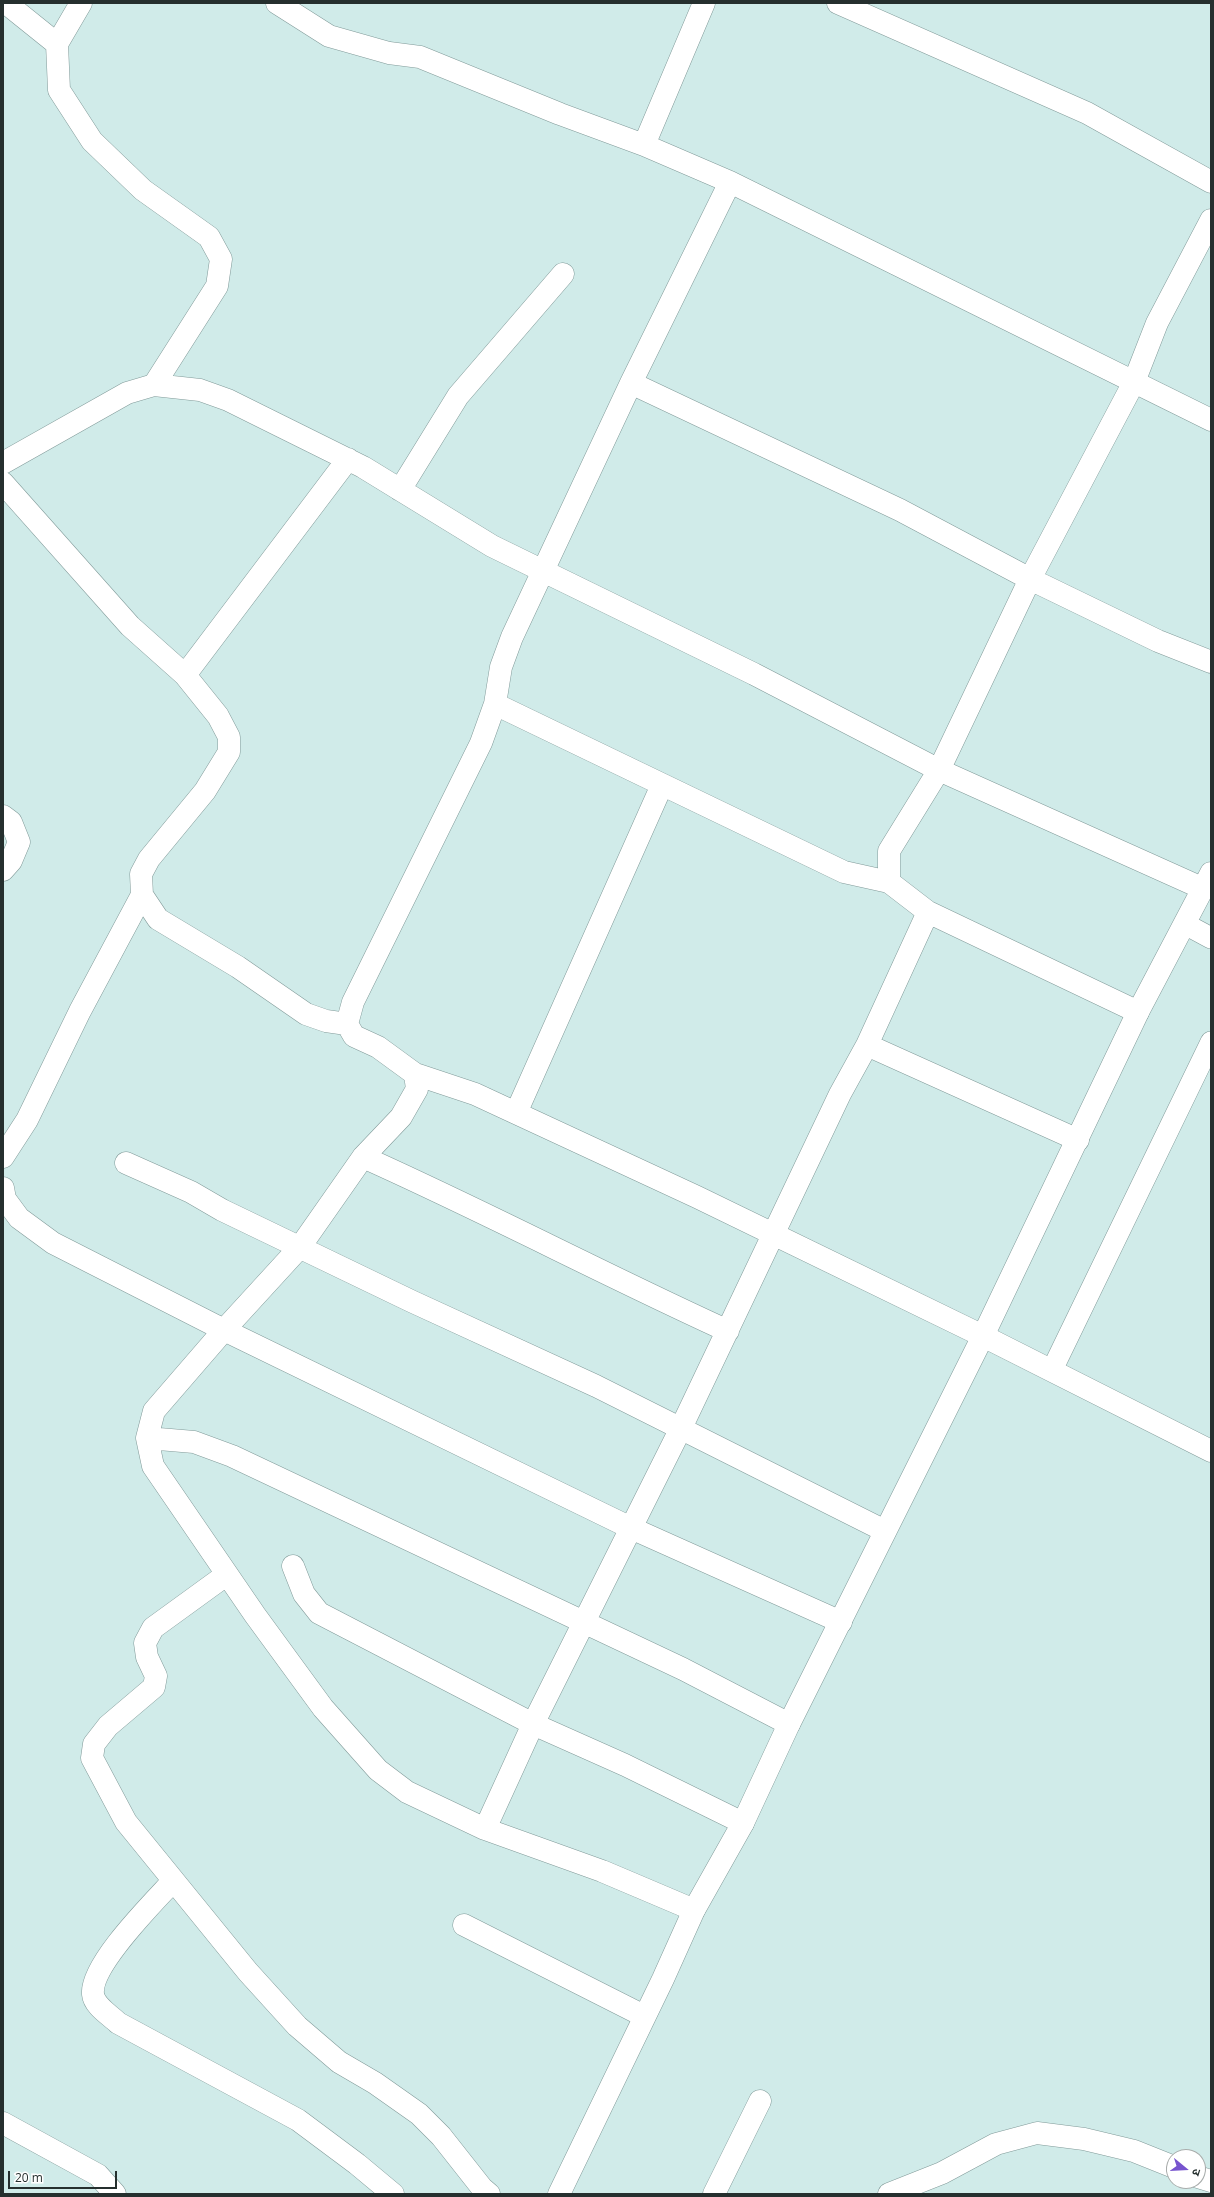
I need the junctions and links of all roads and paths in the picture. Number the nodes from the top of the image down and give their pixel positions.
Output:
1 (6, 3) edge
2 (81, 3) edge
3 (277, 3) edge
4 (704, 3) edge
5 (838, 3) edge
6 (57, 44) junction
7 (644, 145) junction
8 (730, 182) junction
9 (1211, 182) edge
10 (1211, 220) edge
11 (563, 274) dead end
12 (1134, 382) junction
13 (631, 383) junction
14 (154, 385) junction
15 (1211, 420) edge
16 (348, 459) junction
17 (3, 463) edge
18 (3, 483) edge
19 (400, 490) junction
20 (543, 572) junction
21 (1030, 579) junction
22 (1211, 662) edge
23 (185, 675) junction
24 (495, 704) junction
25 (938, 770) junction
26 (662, 785) junction
27 (3, 816) edge
28 (3, 870) edge
29 (1207, 881) edge
30 (889, 882) junction
31 (142, 895) junction
32 (928, 912) junction
33 (1185, 924) junction
34 (1211, 938) edge
35 (1138, 1012) junction
36 (347, 1024) junction
37 (1211, 1042) edge
38 (867, 1046) junction
39 (415, 1074) junction
40 (516, 1113) junction
41 (1078, 1140) junction
42 (3, 1157) edge
43 (363, 1157) junction
44 (126, 1163) dead end
45 (3, 1188) edge
46 (772, 1234) junction
47 (300, 1247) junction
48 (224, 1330) junction
49 (728, 1331) junction
50 (983, 1336) junction
51 (1052, 1370) junction
52 (681, 1428) junction
53 (147, 1438) junction
54 (1211, 1451) edge
55 (631, 1528) junction
56 (885, 1531) junction
57 (293, 1566) dead end
58 (226, 1575) junction
59 (584, 1622) junction
60 (841, 1622) junction
61 (534, 1724) junction
62 (789, 1724) junction
63 (743, 1823) junction
64 (485, 1829) junction
65 (173, 1881) junction
66 (694, 1910) junction
67 (464, 1926) dead end
68 (644, 2016) junction
69 (760, 2101) dead end
70 (3, 2123) edge
71 (1166, 2164) edge
72 (481, 2192) edge
73 (115, 2194) edge
74 (393, 2194) edge
75 (559, 2194) edge
76 (714, 2194) edge
77 (889, 2194) edge

1 - 6 street
2 - 6 street
3 - 7 street
4 - 7 street
5 - 9 street
6 - 14 street
7 - 8 street
8 - 12 street
8 - 13 street
10 - 12 street
11 - 19 street
12 - 15 street
12 - 21 street
13 - 20 street
13 - 21 street
14 - 16 street
14 - 17 street
16 - 19 street
16 - 23 street
18 - 23 street
19 - 20 street
20 - 24 street
20 - 25 street
21 - 22 street
21 - 25 street
23 - 31 street
24 - 26 street
24 - 36 street
25 - 29 street
25 - 30 street
26 - 30 street
26 - 40 street
27 - 28 street
29 - 33 street
30 - 32 street
31 - 36 street
31 - 42 street
32 - 35 street
32 - 38 street
33 - 34 lane
33 - 35 street
35 - 41 street
36 - 39 street
37 - 51 lane
38 - 41 street
38 - 46 street
39 - 40 street
39 - 43 street
40 - 46 street
41 - 50 street
43 - 47 street
43 - 49 street
44 - 47 street
45 - 48 street
46 - 49 street
46 - 50 street
47 - 48 street
47 - 52 street
48 - 53 street
48 - 55 street
49 - 52 street
50 - 51 street
50 - 56 street
51 - 54 street
52 - 55 street
52 - 56 street
53 - 58 street
53 - 59 street
55 - 59 street
55 - 60 street
56 - 60 street
57 - 61 street
58 - 64 street
58 - 65 street
59 - 61 street
59 - 62 street
60 - 62 street
61 - 63 street
61 - 64 street
62 - 63 street
63 - 66 street
64 - 66 street
65 - 72 street
65 - 74 street
66 - 68 street
67 - 68 street
68 - 75 street
69 - 76 street
70 - 73 street
71 - 77 street

